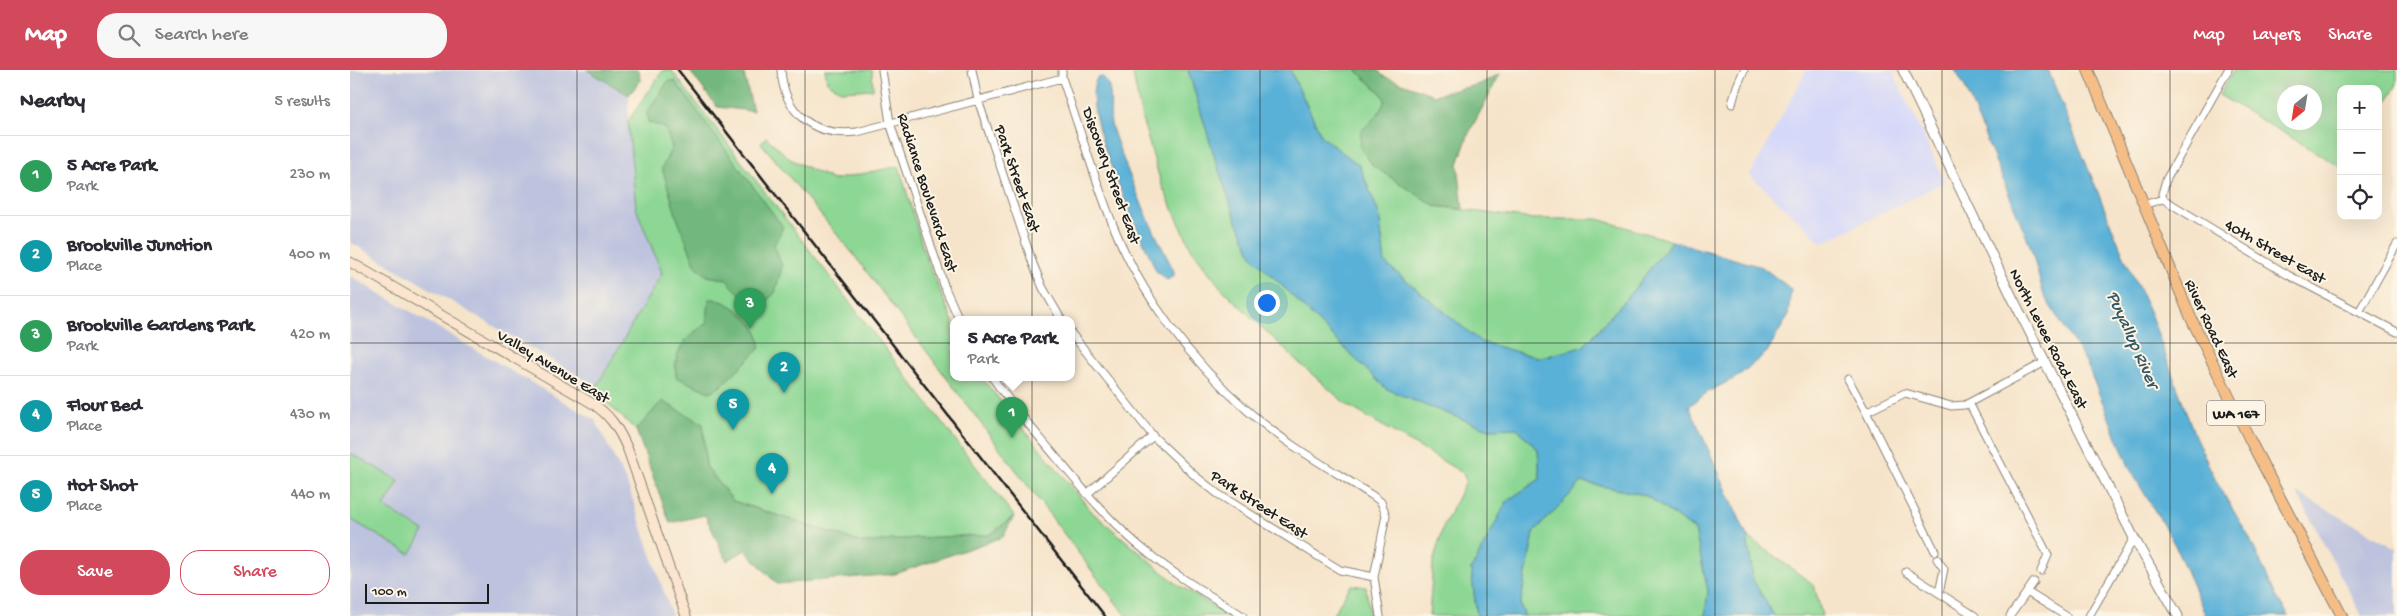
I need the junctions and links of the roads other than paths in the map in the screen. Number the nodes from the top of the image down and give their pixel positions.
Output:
1 (781, 70) edge
2 (882, 70) edge
3 (972, 70) edge
4 (1062, 70) edge
5 (1744, 70) edge
6 (1903, 70) edge
7 (2088, 70) edge
8 (2228, 70) edge
9 (1062, 78) junction
10 (978, 100) junction
11 (1732, 104) dead end
12 (890, 123) junction
13 (2163, 199) junction
14 (2143, 205) junction
15 (2397, 244) edge
16 (350, 262) edge
17 (2359, 312) junction
18 (958, 316) edge
19 (1059, 316) edge
20 (2397, 332) edge
21 (1075, 338) edge
22 (2045, 362) junction
23 (1848, 379) dead end
24 (995, 381) edge
25 (1969, 403) junction
26 (1866, 412) junction
27 (1153, 436) junction
28 (1087, 494) junction
29 (2134, 538) junction
30 (1935, 551) dead end
31 (1937, 558) dead end
32 (2041, 571) dead end
33 (1906, 572) dead end
34 (1374, 577) junction
35 (2034, 582) dead end
36 (1939, 592) junction
37 (2027, 592) junction
38 (686, 616) edge
39 (1243, 616) edge
40 (1380, 616) edge
41 (1975, 616) edge
42 (2010, 616) edge
43 (2066, 616) edge
44 (2089, 616) edge
45 (2178, 616) edge
46 (2342, 616) edge

1 - 12 street
2 - 12 street, Radiance Boulevard East
3 - 10 street, Park Street East
4 - 9 street, Discovery Street East
5 - 11 street
6 - 22 street, North Levee Road East
7 - 14 main road, River Road East / WA 167
8 - 13 street
9 - 10 street
9 - 34 street, Discovery Street East
10 - 12 street
10 - 19 street, Park Street East
12 - 18 street, Radiance Boulevard East
13 - 14 street
13 - 17 street, 40th Street East
14 - 46 main road, River Road East / WA 167
15 - 17 street
16 - 38 main road, Valley Avenue East
17 - 20 street, 40th Street East
21 - 27 street, Park Street East
22 - 25 street
22 - 29 street, North Levee Road East
23 - 26 street
24 - 28 street
25 - 26 street
25 - 32 street
26 - 30 street
27 - 28 street
27 - 34 street, Park Street East
28 - 39 street
29 - 44 street
29 - 45 street, North Levee Road East
31 - 36 street
33 - 36 street
34 - 40 street
35 - 37 street
36 - 41 street
37 - 42 street
37 - 43 street

